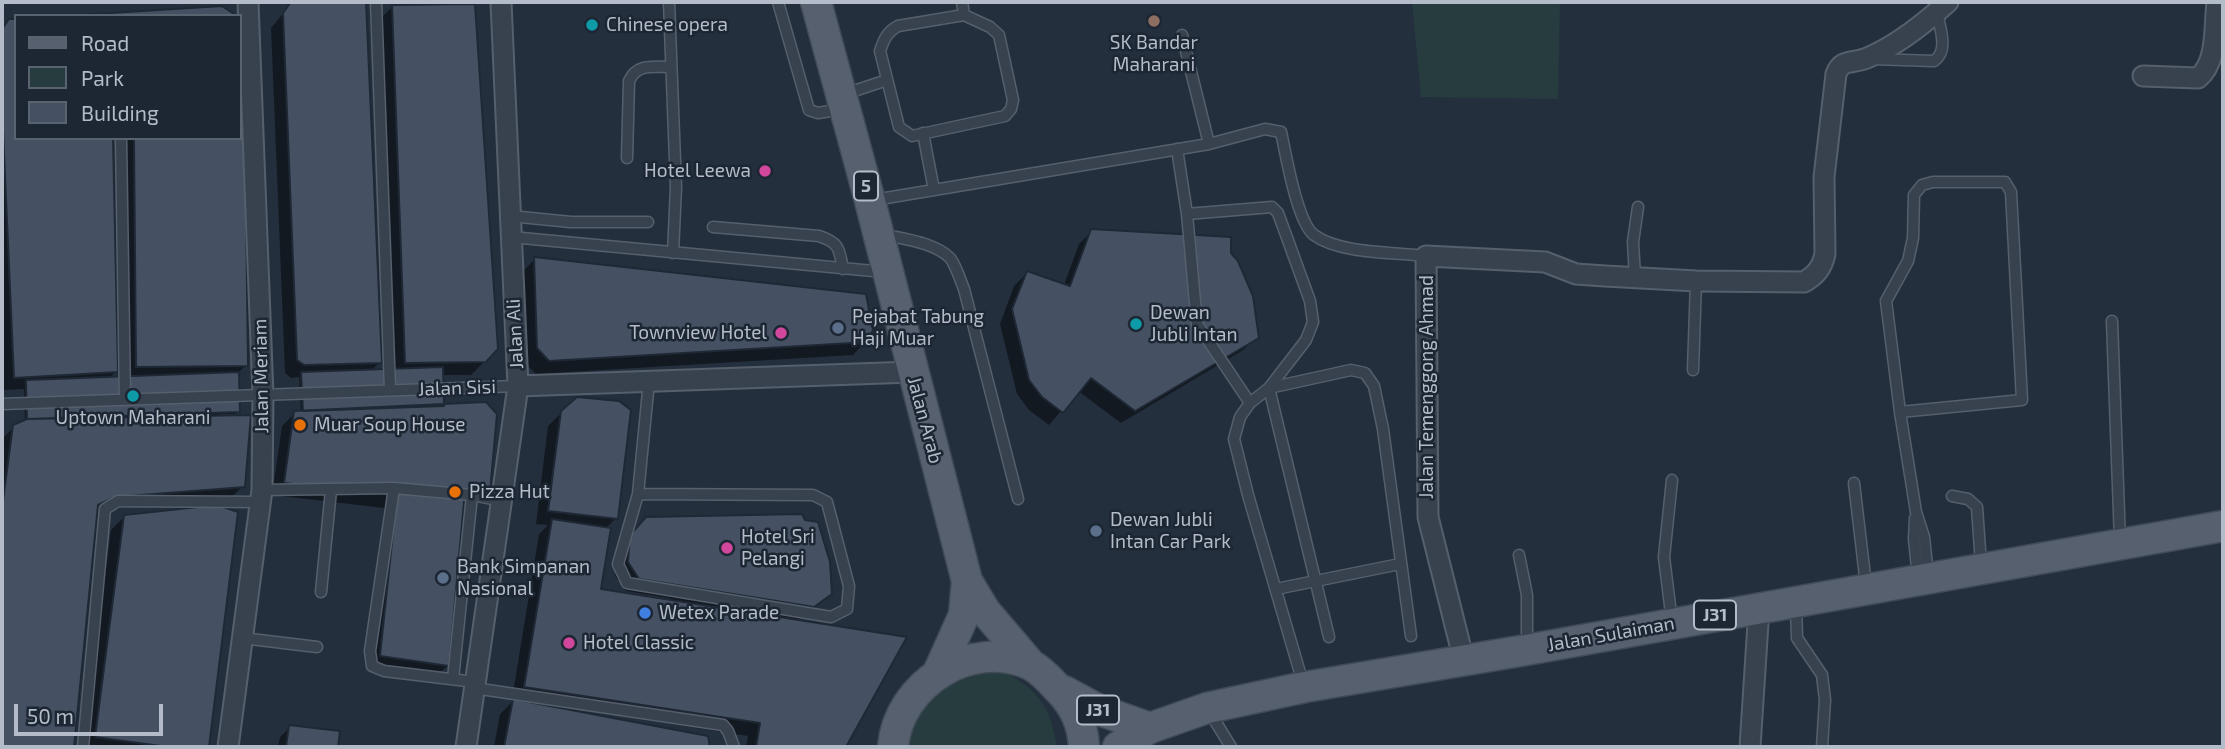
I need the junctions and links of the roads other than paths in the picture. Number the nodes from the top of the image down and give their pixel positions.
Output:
1 (247, 2) edge
2 (376, 2) edge
3 (500, 2) edge
4 (669, 2) edge
5 (778, 2) edge
6 (816, 2) edge
7 (962, 2) edge
8 (2217, 2) edge
9 (1942, 7) edge
10 (964, 15) junction
11 (1182, 35) dead end
12 (1865, 59) junction
13 (671, 67) junction
14 (2143, 76) dead end
15 (887, 80) junction
16 (843, 102) junction
17 (246, 119) edge
18 (923, 134) junction
19 (121, 140) edge
20 (1209, 144) junction
21 (1177, 149) junction
22 (627, 158) dead end
23 (934, 190) junction
24 (870, 201) junction
25 (1638, 207) dead end
26 (1186, 214) junction
27 (510, 216) junction
28 (648, 222) dead end
29 (713, 227) dead end
30 (878, 233) junction
31 (511, 237) junction
32 (673, 253) junction
33 (1426, 256) junction
34 (843, 268) junction
35 (888, 273) junction
36 (1635, 277) junction
37 (1696, 281) junction
38 (2112, 321) dead end
39 (1693, 370) dead end
40 (912, 372) junction
41 (649, 381) junction
42 (518, 386) junction
43 (1269, 388) junction
44 (390, 390) junction
45 (263, 395) junction
46 (125, 400) junction
47 (1250, 403) junction
48 (2, 404) edge
49 (1900, 412) junction
50 (1672, 480) dead end
51 (1854, 483) dead end
52 (394, 488) junction
53 (331, 490) junction
54 (472, 495) junction
55 (638, 495) junction
56 (261, 496) junction
57 (1952, 496) dead end
58 (1018, 499) dead end
59 (502, 501) junction
60 (2223, 526) edge
61 (2120, 545) junction
62 (1519, 555) dead end
63 (1400, 564) junction
64 (1981, 569) junction
65 (1923, 580) junction
66 (967, 581) junction
67 (1315, 581) junction
68 (1276, 589) junction
69 (1867, 589) junction
70 (321, 592) dead end
71 (1796, 602) junction
72 (1759, 608) junction
73 (1672, 623) junction
74 (1411, 636) dead end
75 (1329, 637) dead end
76 (241, 638) junction
77 (317, 647) dead end
78 (1526, 650) junction
79 (1464, 661) junction
80 (938, 673) junction
81 (1041, 674) junction
82 (453, 679) junction
83 (475, 685) junction
84 (1305, 687) junction
85 (1207, 708) junction
86 (1150, 727) junction
87 (890, 744) edge
88 (83, 747) edge
89 (228, 747) edge
90 (466, 747) edge
91 (734, 747) edge
92 (1084, 747) edge
93 (1118, 747) edge
94 (1231, 747) edge
95 (1750, 747) edge
96 (1822, 747) edge

1 - 17 street, Jalan Meriam
2 - 44 lane
3 - 27 street, Jalan Ali
4 - 13 lane
5 - 16 lane
6 - 16 main road, Jalan Arab / 5
7 - 10 lane
8 - 14 street
9 - 12 street, Jalan Temenggong Ahmad
9 - 12 lane
10 - 15 lane
10 - 18 lane
11 - 20 lane
12 - 37 street, Jalan Temenggong Ahmad
13 - 22 lane
13 - 32 lane
15 - 16 lane
15 - 18 lane
16 - 24 main road, Jalan Arab / 5
17 - 45 street, Jalan Meriam
18 - 23 lane
19 - 46 lane
20 - 21 lane
20 - 33 lane
21 - 23 lane
21 - 26 lane
23 - 24 lane
24 - 30 main road, Jalan Arab / 5
25 - 36 lane
26 - 43 lane
26 - 47 lane
27 - 28 lane
27 - 31 street, Jalan Ali
29 - 34 lane
30 - 35 main road, Jalan Arab / 5
30 - 58 lane
31 - 32 lane
31 - 42 street, Jalan Ali
32 - 34 lane
33 - 36 street, Jalan Temenggong Ahmad
33 - 79 street, Jalan Temenggong Ahmad
34 - 35 lane
35 - 40 main road, Jalan Arab / 5
36 - 37 street, Jalan Temenggong Ahmad
37 - 39 lane
38 - 61 lane
40 - 41 street, Jalan Sisi
40 - 66 main road, Jalan Arab / 5
41 - 42 street, Jalan Sisi
41 - 55 lane
42 - 44 lane, Jalan Sisi
42 - 59 street, Jalan Ali
43 - 47 lane
43 - 63 lane
43 - 67 lane
44 - 45 lane, Jalan Sisi
45 - 46 lane, Jalan Sisi
45 - 56 street, Jalan Meriam
46 - 48 lane, Jalan Sisi
47 - 68 lane
49 - 49 lane
49 - 65 lane
50 - 73 lane
51 - 69 lane
52 - 53 lane
52 - 54 lane
52 - 82 lane
53 - 56 lane
53 - 70 lane
54 - 59 lane
54 - 82 lane
55 - 55 lane
56 - 76 street, Jalan Meriam
56 - 88 lane
57 - 64 lane
59 - 83 street, Jalan Ali
60 - 61 main road, Jalan Sulaiman / J31
61 - 64 main road, Jalan Sulaiman / J31
62 - 78 lane
63 - 67 lane
63 - 74 lane
64 - 65 main road, Jalan Sulaiman / J31
65 - 69 main road, Jalan Sulaiman / J31
66 - 80 main road, Jalan Arab / 5
66 - 81 main road, 5
67 - 68 lane
67 - 75 lane
68 - 84 lane
69 - 71 main road, Jalan Sulaiman / J31
71 - 72 main road, Jalan Sulaiman / J31
71 - 96 lane
72 - 73 main road, Jalan Sulaiman / J31
72 - 95 street
73 - 78 main road, Jalan Sulaiman / J31
76 - 77 lane
76 - 89 street, Jalan Meriam
78 - 79 main road, Jalan Sulaiman / J31
79 - 84 main road, Jalan Sulaiman / J31
80 - 81 main road
80 - 87 main road
81 - 86 main road, J31
81 - 92 main road, 5
82 - 83 lane
83 - 90 street, Jalan Ali
83 - 91 lane
84 - 85 main road, Jalan Sulaiman / J31
85 - 86 main road, Jalan Sulaiman / J31
85 - 94 lane
86 - 93 main road, J31

